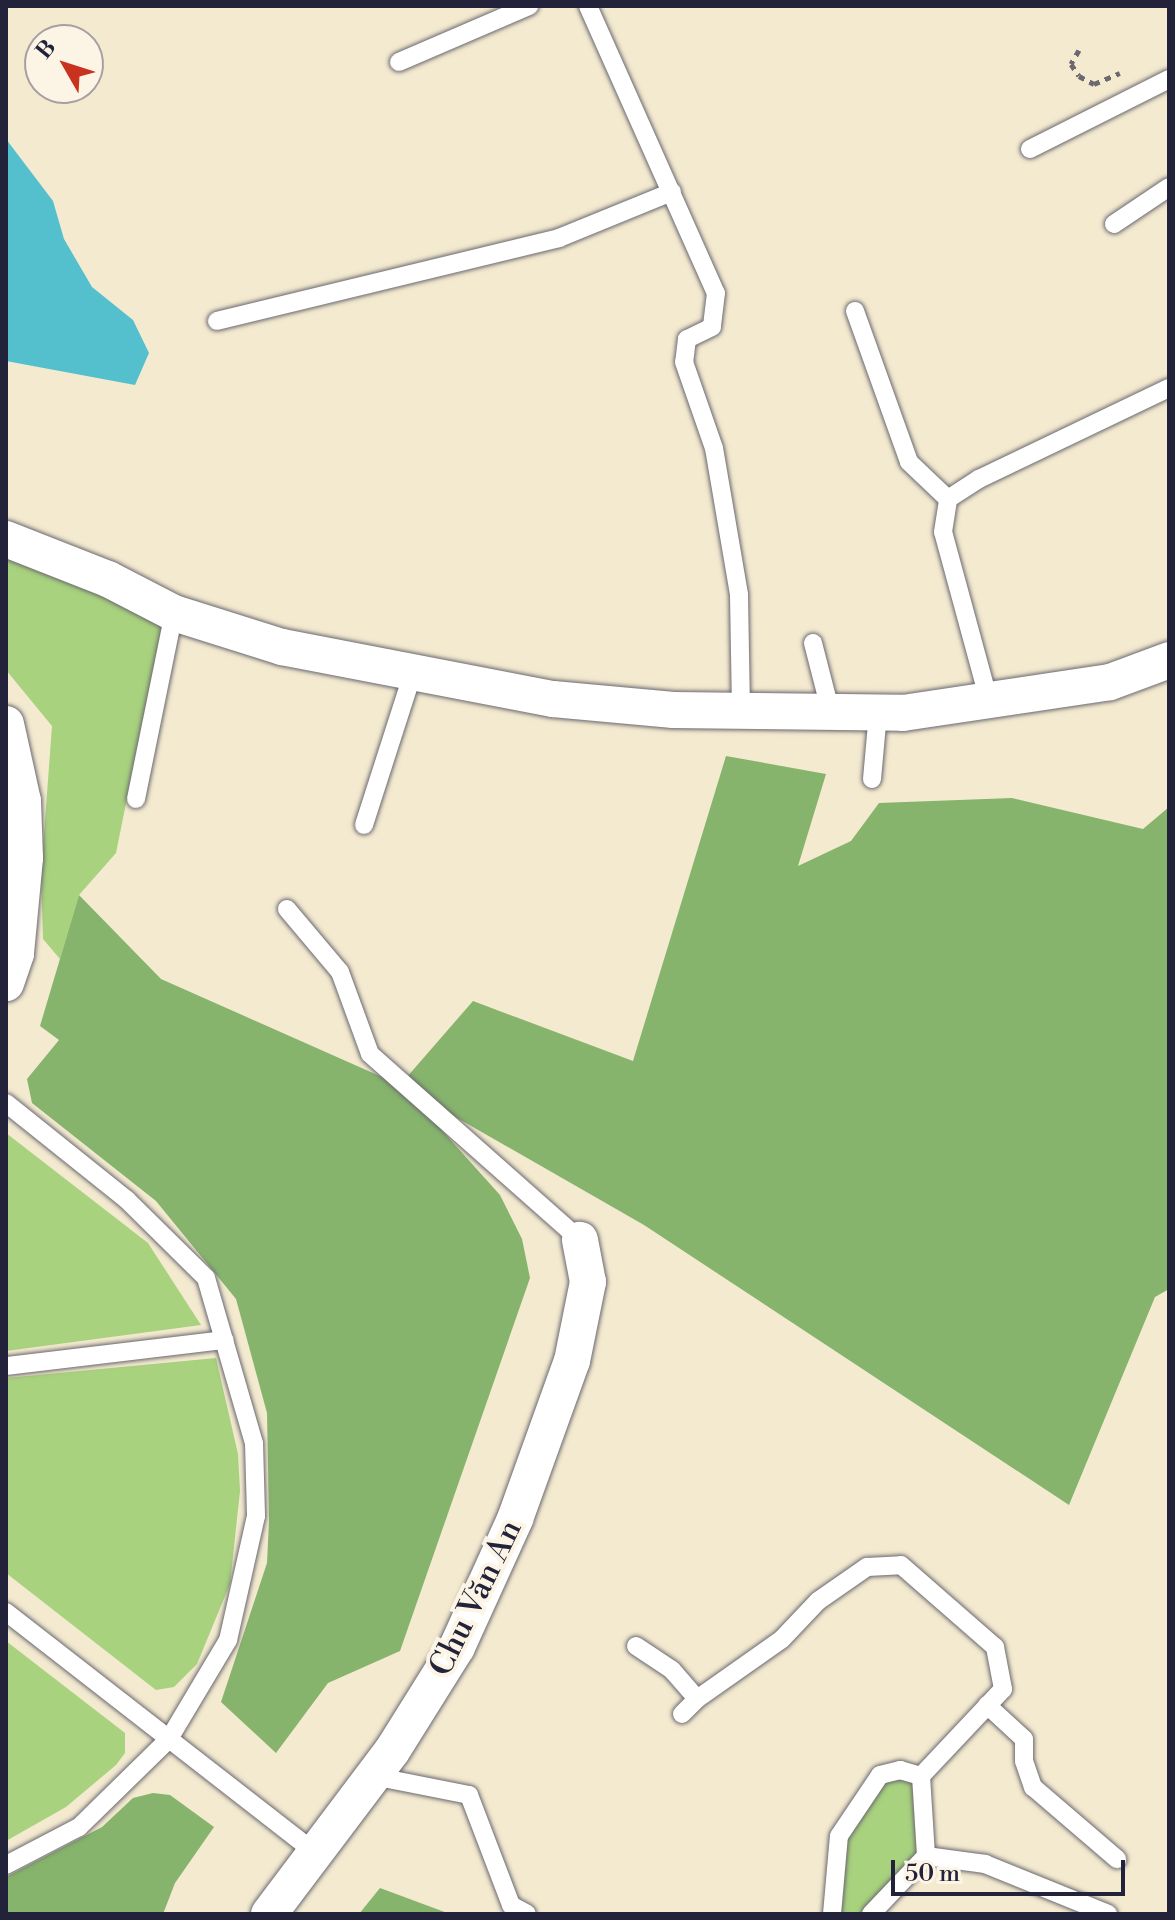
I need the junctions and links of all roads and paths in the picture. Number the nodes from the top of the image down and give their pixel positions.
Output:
1 (529, 6) edge
2 (588, 6) edge
3 (1079, 50) dead end
4 (399, 62) dead end
5 (1129, 69) dead end
6 (1169, 79) edge
7 (1030, 149) dead end
8 (1169, 187) edge
9 (672, 192) junction
10 (1114, 224) dead end
11 (855, 311) dead end
12 (217, 321) dead end
13 (1169, 388) edge
14 (948, 499) junction
15 (6, 539) edge
16 (174, 613) junction
17 (813, 643) dead end
18 (1169, 660) edge
19 (413, 672) junction
20 (989, 701) junction
21 (741, 712) junction
22 (831, 713) junction
23 (878, 713) junction
24 (6, 724) edge
25 (872, 779) dead end
26 (136, 799) dead end
27 (364, 825) dead end
28 (287, 909) dead end
29 (6, 983) edge
30 (6, 1103) edge
31 (580, 1240) joint
32 (224, 1340) junction
33 (6, 1366) edge
34 (6, 1612) edge
35 (636, 1646) dead end
36 (697, 1699) junction
37 (987, 1705) junction
38 (682, 1714) dead end
39 (169, 1739) junction
40 (373, 1776) junction
41 (921, 1776) junction
42 (316, 1853) junction
43 (926, 1856) junction
44 (1117, 1859) dead end
45 (6, 1865) edge
46 (269, 1914) edge
47 (527, 1914) edge
48 (832, 1914) edge
49 (871, 1914) edge
50 (1108, 1914) edge

1 - 4 lane
2 - 9 lane
3 - 5 path
6 - 7 lane
8 - 10 lane
9 - 12 lane
9 - 21 lane
11 - 14 lane
13 - 14 lane
14 - 20 lane
15 - 16 street
16 - 19 street
16 - 26 lane
17 - 22 lane
18 - 20 street
19 - 21 street
19 - 27 lane
20 - 23 street
21 - 22 street
22 - 23 street
23 - 25 lane
24 - 29 street
28 - 31 lane
30 - 32 lane
31 - 40 street, Chu Văn An
32 - 33 lane
32 - 39 lane
34 - 39 lane
35 - 36 lane
36 - 37 lane
36 - 38 lane
37 - 41 lane
37 - 44 lane
39 - 42 lane
39 - 45 lane
40 - 42 street, Chu Văn An
40 - 47 lane
41 - 43 lane
41 - 48 lane
42 - 46 street, Chu Văn An
43 - 49 lane
43 - 50 lane

